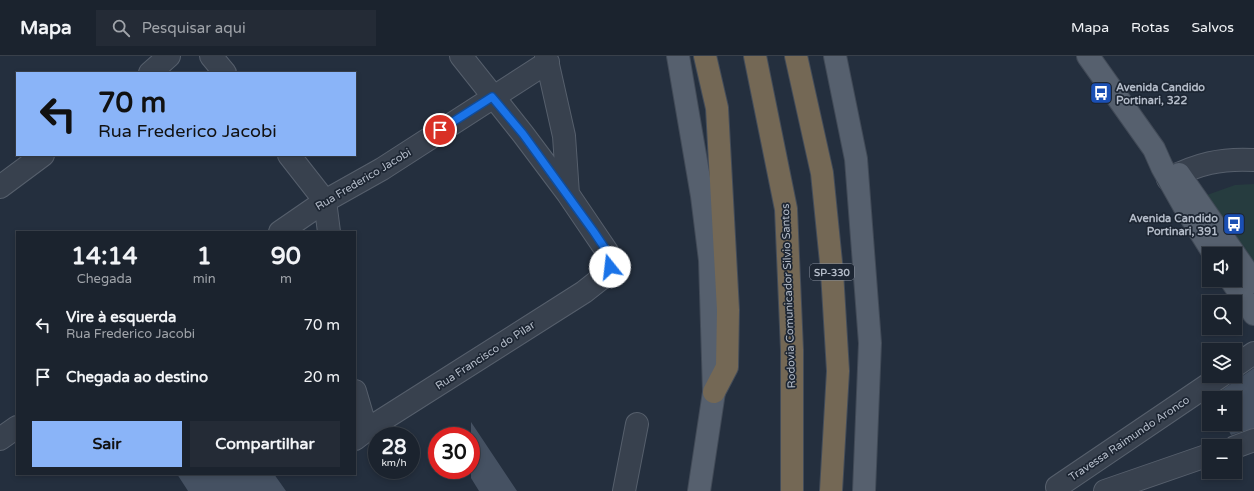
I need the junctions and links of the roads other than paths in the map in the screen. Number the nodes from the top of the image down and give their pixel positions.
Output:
1 (169, 56) edge
2 (211, 56) edge
3 (461, 56) edge
4 (678, 56) edge
5 (705, 56) edge
6 (756, 56) edge
7 (796, 56) edge
8 (835, 56) edge
9 (1088, 56) edge
10 (547, 59) edge
11 (151, 72) edge
12 (224, 72) edge
13 (492, 97) junction
14 (42, 156) edge
15 (291, 156) edge
16 (1254, 160) edge
17 (1174, 176) junction
18 (0, 187) edge
19 (568, 194) junction
20 (325, 201) junction
21 (281, 231) edge
22 (328, 231) edge
23 (1210, 247) edge
24 (1254, 282) edge
25 (1236, 287) edge
26 (1254, 314) edge
27 (1254, 353) edge
28 (1242, 361) edge
29 (1211, 383) edge
30 (714, 392) junction
31 (356, 394) edge
32 (636, 424) dead end
33 (16, 428) edge
34 (362, 434) edge
35 (0, 439) edge
36 (1254, 440) edge
37 (1242, 444) edge
38 (1202, 457) edge
39 (1057, 487) dead end
40 (624, 491) edge
41 (699, 491) edge
42 (792, 491) edge
43 (831, 491) edge
44 (864, 491) edge
45 (1105, 491) edge

1 - 11 street
2 - 12 street
3 - 13 street
4 - 30 main road
5 - 30 highway
6 - 42 highway, Rodovia Comunicador Silvio Santos
7 - 43 highway, SP-330
8 - 44 main road
9 - 17 main road
10 - 13 street, Rua Frederico Jacobi
10 - 19 street
13 - 19 street
13 - 20 street, Rua Frederico Jacobi
14 - 18 street
15 - 20 street
16 - 17 street
17 - 23 main road
17 - 24 main road
19 - 34 street, Rua Francisco do Pilar
20 - 21 street, Rua Frederico Jacobi
20 - 22 street
25 - 26 main road
27 - 28 street
29 - 39 street, Travessa Raimundo Aronco
30 - 41 main road
31 - 34 street
32 - 40 street
33 - 35 street
36 - 37 street
38 - 45 street

